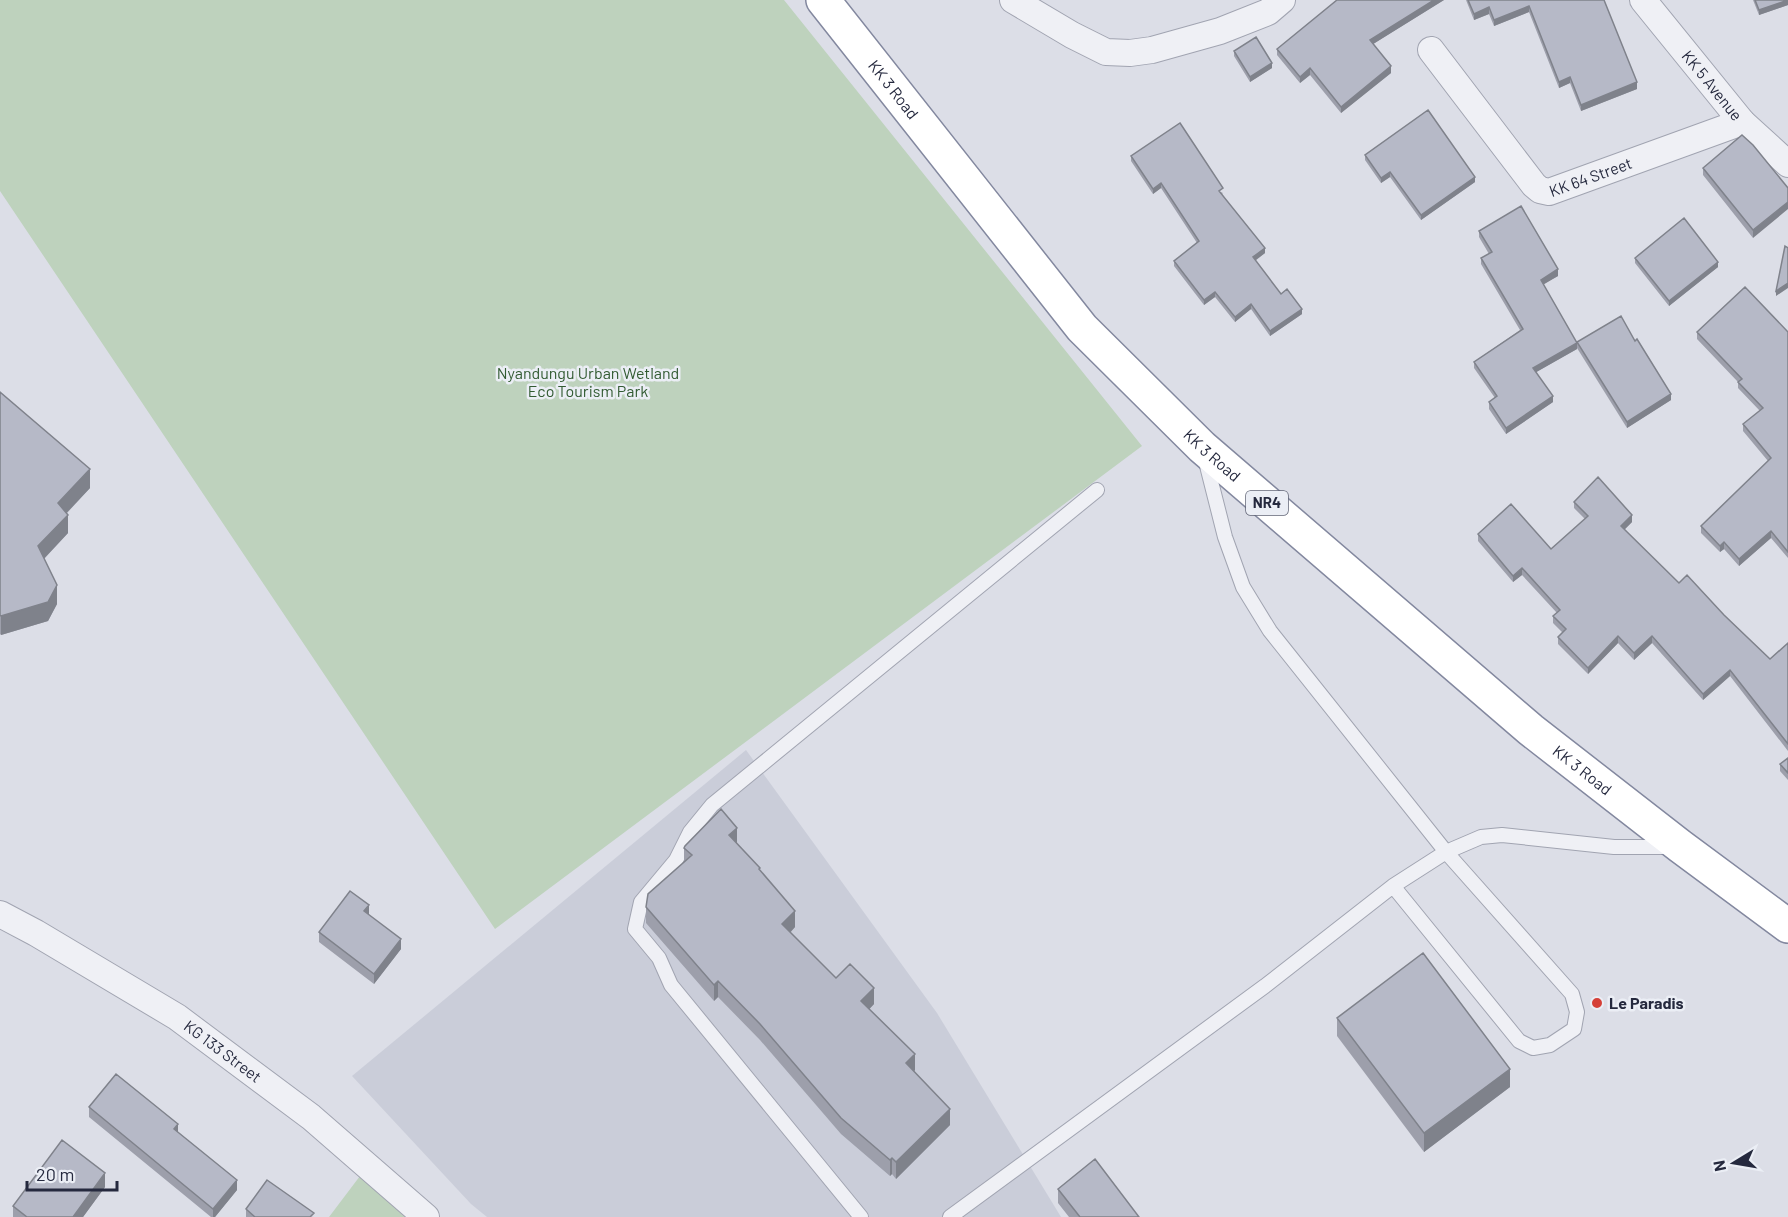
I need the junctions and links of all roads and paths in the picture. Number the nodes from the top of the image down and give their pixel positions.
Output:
1 (823, 0) edge
2 (1013, 0) edge
3 (1282, 0) edge
4 (1643, 0) edge
5 (1431, 50) dead end
6 (1742, 122) junction
7 (1788, 164) edge
8 (1202, 447) junction
9 (1097, 490) dead end
10 (1680, 846) junction
11 (1446, 852) junction
12 (1393, 886) junction
13 (0, 914) edge
14 (1788, 926) edge
15 (426, 1217) edge
16 (861, 1217) edge
17 (950, 1217) edge

1 - 8 highway, KK 3 Road / NR4
2 - 3 street
4 - 6 street, KK 5 Avenue
5 - 6 street, KK 64 Street
6 - 7 street, KK 5 Avenue
8 - 10 highway, KK 3 Road / NR4
8 - 11 lane
9 - 16 lane
10 - 11 lane
10 - 14 highway, KK 3 Road / NR4
11 - 12 lane
11 - 12 lane
12 - 17 lane
13 - 15 street, KG 133 Street

